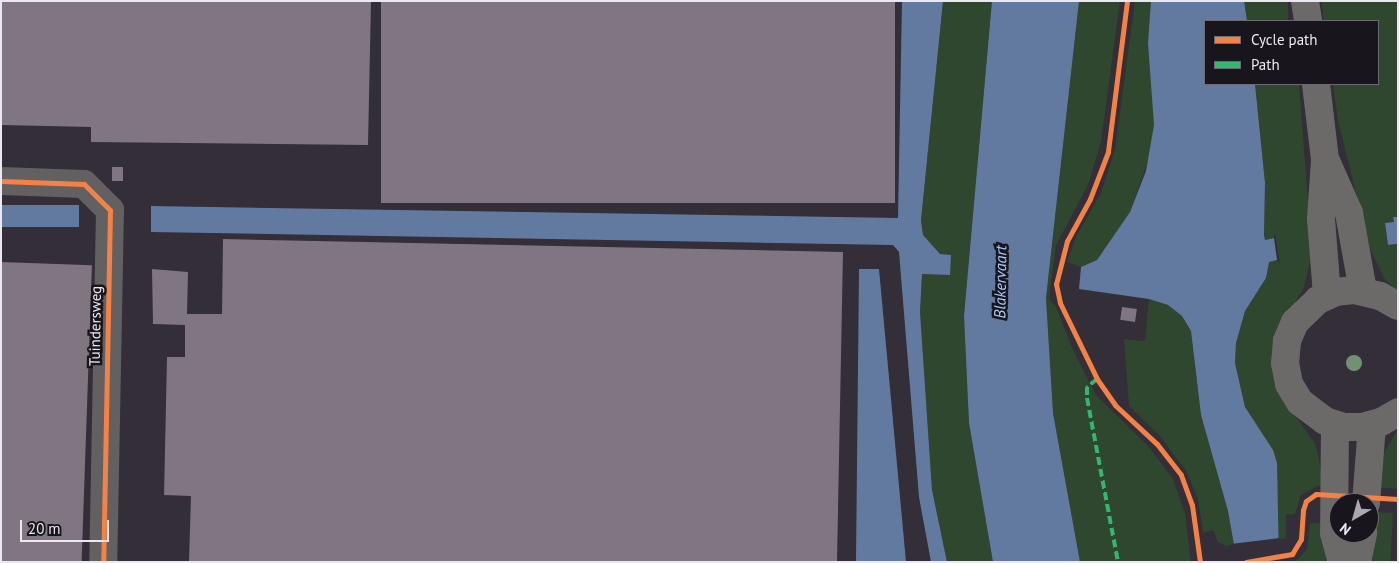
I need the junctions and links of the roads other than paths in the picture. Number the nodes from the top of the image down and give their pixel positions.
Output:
1 (1305, 1) edge
2 (1308, 20) edge
3 (1316, 85) edge
4 (1325, 160) junction
5 (1, 181) edge
6 (1363, 291) junction
7 (1327, 296) junction
8 (1398, 306) edge
9 (1398, 412) edge
10 (1334, 425) junction
11 (1372, 425) junction
12 (1367, 493) edge
13 (1361, 543) edge
14 (103, 562) edge
15 (1342, 562) edge
16 (1357, 562) edge

1 - 2 main road
3 - 4 main road
4 - 6 main road
4 - 7 main road
5 - 14 street, Tuindersweg
6 - 7 main road
6 - 8 main road
7 - 10 main road
9 - 11 main road
10 - 11 main road
10 - 15 main road
11 - 12 main road
13 - 16 main road

